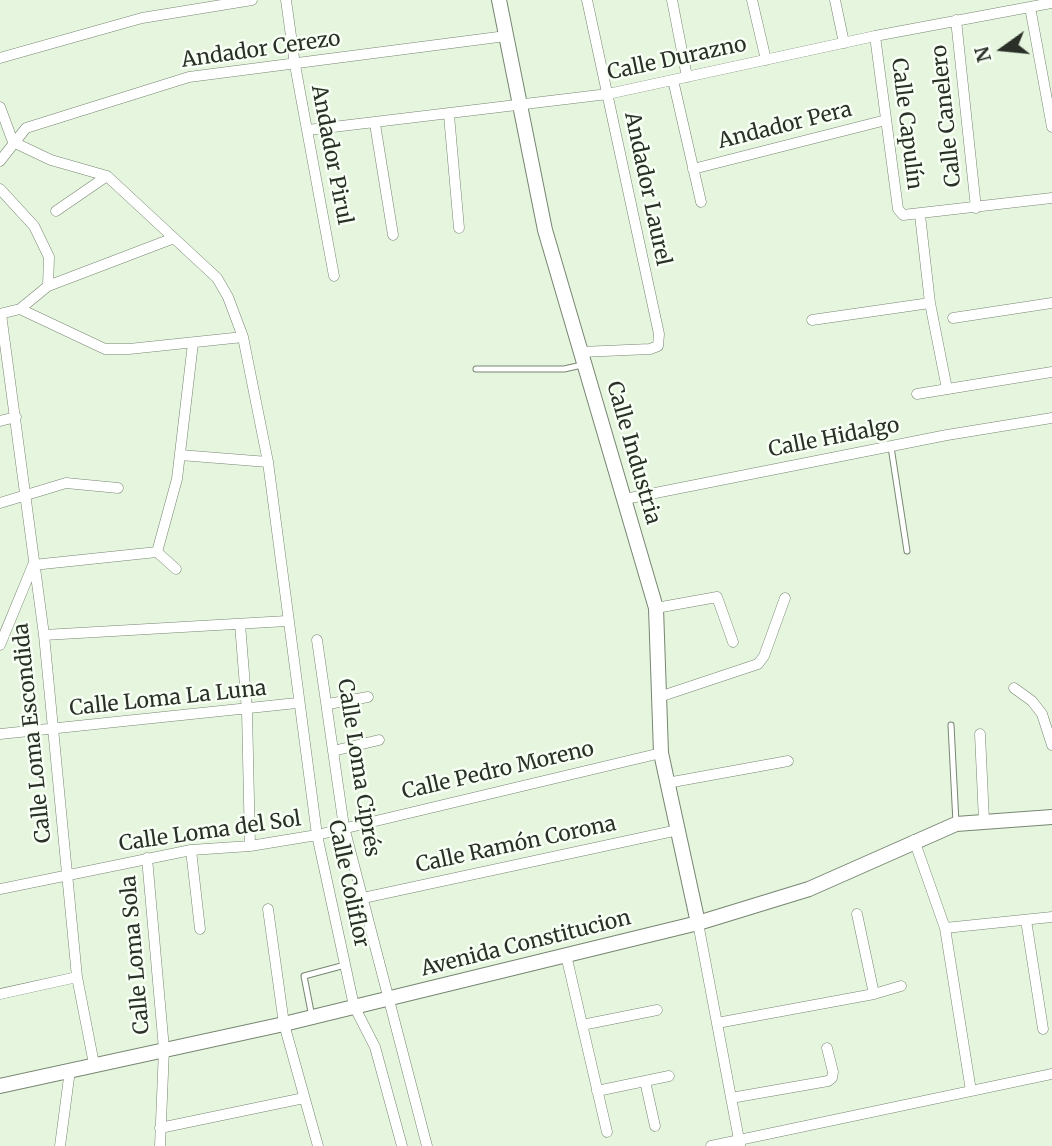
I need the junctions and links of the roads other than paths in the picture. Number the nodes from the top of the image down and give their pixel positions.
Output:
1 (252, 0) edge
2 (286, 0) edge
3 (499, 0) edge
4 (587, 0) edge
5 (671, 0) edge
6 (752, 0) edge
7 (835, 0) edge
8 (1051, 3) edge
9 (1030, 7) junction
10 (956, 20) junction
11 (506, 36) junction
12 (875, 36) junction
13 (844, 43) junction
14 (0, 58) edge
15 (766, 60) junction
16 (295, 65) junction
17 (687, 77) junction
18 (673, 80) junction
19 (608, 94) junction
20 (520, 104) junction
21 (0, 107) edge
22 (449, 115) junction
23 (886, 120) junction
24 (375, 124) junction
25 (1052, 127) edge
26 (308, 130) junction
27 (13, 142) junction
28 (0, 161) edge
29 (693, 169) junction
30 (107, 176) junction
31 (0, 189) edge
32 (1052, 198) edge
33 (701, 202) dead end
34 (976, 208) junction
35 (56, 211) dead end
36 (920, 215) junction
37 (460, 228) dead end
38 (393, 235) dead end
39 (174, 238) junction
40 (334, 275) dead end
41 (48, 286) junction
42 (930, 303) junction
43 (1052, 303) edge
44 (20, 309) junction
45 (0, 314) edge
46 (953, 318) dead end
47 (812, 320) dead end
48 (243, 337) junction
49 (193, 342) junction
50 (583, 358) junction
51 (476, 369) dead end
52 (1052, 372) edge
53 (947, 389) junction
54 (917, 394) dead end
55 (16, 417) junction
56 (1052, 418) edge
57 (0, 421) edge
58 (891, 447) junction
59 (180, 454) junction
60 (268, 462) junction
61 (118, 488) dead end
62 (27, 497) junction
63 (625, 499) junction
64 (0, 503) edge
65 (907, 551) dead end
66 (157, 552) junction
67 (33, 565) junction
68 (176, 569) dead end
69 (785, 598) dead end
70 (656, 608) junction
71 (287, 621) junction
72 (240, 624) junction
73 (44, 635) junction
74 (317, 640) dead end
75 (733, 642) dead end
76 (0, 645) edge
77 (1014, 688) dead end
78 (368, 697) dead end
79 (659, 697) junction
80 (297, 703) junction
81 (328, 704) junction
82 (247, 711) junction
83 (951, 725) dead end
84 (52, 730) junction
85 (0, 734) edge
86 (980, 734) dead end
87 (379, 740) dead end
88 (1052, 745) edge
89 (333, 751) junction
90 (661, 753) junction
91 (788, 761) dead end
92 (667, 783) junction
93 (1052, 817) edge
94 (984, 821) junction
95 (956, 824) junction
96 (344, 827) junction
97 (677, 830) junction
98 (317, 835) junction
99 (914, 840) junction
100 (250, 846) junction
101 (191, 850) junction
102 (147, 858) junction
103 (67, 876) junction
104 (0, 889) edge
105 (363, 898) junction
106 (268, 909) dead end
107 (857, 914) dead end
108 (1052, 917) edge
109 (1026, 920) junction
110 (698, 923) junction
111 (945, 928) junction
112 (200, 929) dead end
113 (566, 955) junction
114 (345, 965) junction
115 (77, 977) junction
116 (901, 986) dead end
117 (0, 994) edge
118 (874, 994) junction
119 (387, 1000) junction
120 (354, 1006) junction
121 (657, 1010) dead end
122 (313, 1017) junction
123 (717, 1023) junction
124 (284, 1024) junction
125 (582, 1025) junction
126 (1042, 1029) dead end
127 (827, 1048) dead end
128 (164, 1049) junction
129 (94, 1065) junction
130 (70, 1070) junction
131 (1052, 1074) edge
132 (669, 1076) dead end
133 (645, 1081) junction
134 (0, 1086) edge
135 (597, 1091) junction
136 (971, 1091) junction
137 (304, 1098) junction
138 (731, 1098) junction
139 (655, 1126) dead end
140 (160, 1128) junction
141 (607, 1132) dead end
142 (740, 1143) edge
143 (61, 1146) edge
144 (160, 1146) edge
145 (318, 1146) edge
146 (402, 1146) edge
147 (428, 1146) edge
148 (711, 1146) edge

1 - 14 street
2 - 16 street, Andador Pirul
3 - 11 street, Calle Industria
4 - 19 street, Andador Laurel
5 - 17 street
6 - 15 street
7 - 13 street
8 - 9 street, Calle Durazno
9 - 10 street, Calle Durazno
9 - 25 street
10 - 12 street, Calle Durazno
10 - 34 street, Calle Canelero
11 - 16 street, Andador Cerezo
11 - 20 street, Calle Industria
12 - 13 street, Calle Durazno
12 - 23 street, Calle Capulín
13 - 15 street, Calle Durazno
15 - 17 street, Calle Durazno
16 - 26 street, Andador Pirul
16 - 27 street, Andador Cerezo
17 - 18 street, Calle Durazno
18 - 19 street, Calle Durazno
18 - 29 street
19 - 20 street, Calle Durazno
19 - 50 street, Andador Laurel
20 - 22 street, Calle Durazno
20 - 50 street, Calle Industria
21 - 27 street
22 - 24 street, Calle Durazno
22 - 37 street
23 - 29 street, Andador Pera
23 - 36 street, Calle Capulín
24 - 26 street, Calle Durazno
24 - 38 street
26 - 40 street, Andador Pirul
27 - 28 street
27 - 30 street
29 - 33 street
30 - 35 street
30 - 39 street
31 - 41 street
32 - 34 street
34 - 36 street
36 - 42 street
39 - 41 street
39 - 48 street
41 - 44 street
42 - 47 street
42 - 53 street
43 - 46 street
44 - 45 street
44 - 49 street
45 - 55 street, Calle Loma Escondida
48 - 49 street
48 - 60 street
49 - 59 street
50 - 51 lane
50 - 63 street, Calle Industria
52 - 53 street
53 - 54 street
55 - 57 street
55 - 62 street, Calle Loma Escondida
56 - 58 street, Calle Hidalgo
58 - 63 street, Calle Hidalgo
58 - 65 lane
59 - 60 street
59 - 66 street
60 - 71 street
61 - 62 street
62 - 64 street
62 - 67 street, Calle Loma Escondida
63 - 70 street, Calle Industria
66 - 67 street
66 - 68 street
67 - 73 street, Calle Loma Escondida
67 - 76 street
69 - 79 street
70 - 75 street
70 - 79 street, Calle Industria
71 - 72 street
71 - 80 street, Calle Coliflor
72 - 73 street
72 - 82 street
73 - 84 street, Calle Loma Escondida
74 - 81 street, Calle Loma Ciprés
77 - 88 street
78 - 81 street
79 - 90 street, Calle Industria
80 - 82 street, Calle Loma La Luna
80 - 98 street, Calle Coliflor
81 - 89 street, Calle Loma Ciprés
82 - 84 street, Calle Loma La Luna
82 - 100 street
83 - 95 lane
84 - 85 street, Calle Loma La Luna
84 - 103 street, Calle Loma Escondida
86 - 94 street
87 - 89 street
89 - 96 street, Calle Loma Ciprés
90 - 92 street, Calle Industria
90 - 96 street, Calle Pedro Moreno
91 - 92 street
92 - 97 street, Calle Industria
93 - 94 street, Avenida Constitucion
94 - 95 street, Avenida Constitucion
95 - 99 street, Avenida Constitucion
96 - 98 street, Calle Loma del Sol
96 - 105 street, Calle Loma Ciprés
97 - 105 street, Calle Ramón Corona
97 - 110 street, Calle Industria
98 - 100 street, Calle Loma del Sol
98 - 114 street, Calle Coliflor
99 - 110 street, Avenida Constitucion
99 - 111 street
100 - 101 street, Calle Loma del Sol
101 - 102 street, Calle Loma del Sol
101 - 112 street
102 - 103 street, Calle Loma del Sol
102 - 128 street, Calle Loma Sola
103 - 104 street, Calle Loma del Sol
103 - 115 street, Calle Loma Escondida
105 - 119 street, Calle Loma Ciprés
106 - 124 street
107 - 118 street
108 - 109 street
109 - 111 street
109 - 126 street
110 - 113 street, Avenida Constitucion
110 - 123 street
111 - 136 street
113 - 119 street, Avenida Constitucion
113 - 125 street
114 - 120 street, Calle Coliflor
114 - 122 lane
115 - 117 street
115 - 129 street, Calle Loma Escondida
116 - 118 street
118 - 123 street
119 - 120 street, Avenida Constitucion
119 - 147 street, Calle Loma Ciprés
120 - 122 street, Avenida Constitucion
120 - 146 street, Calle Coliflor
121 - 125 street
122 - 124 street, Avenida Constitucion
123 - 138 street
124 - 128 street, Avenida Constitucion
124 - 137 street
125 - 135 street
127 - 138 street
128 - 129 street, Avenida Constitucion
128 - 140 street, Calle Loma Sola
129 - 130 street, Avenida Constitucion
130 - 134 street, Avenida Constitucion
130 - 143 street
131 - 136 street
132 - 133 street
133 - 135 street
133 - 139 street
135 - 141 street
136 - 142 street
137 - 140 street
137 - 145 street
138 - 142 street
140 - 144 street, Calle Loma Sola
142 - 148 street

